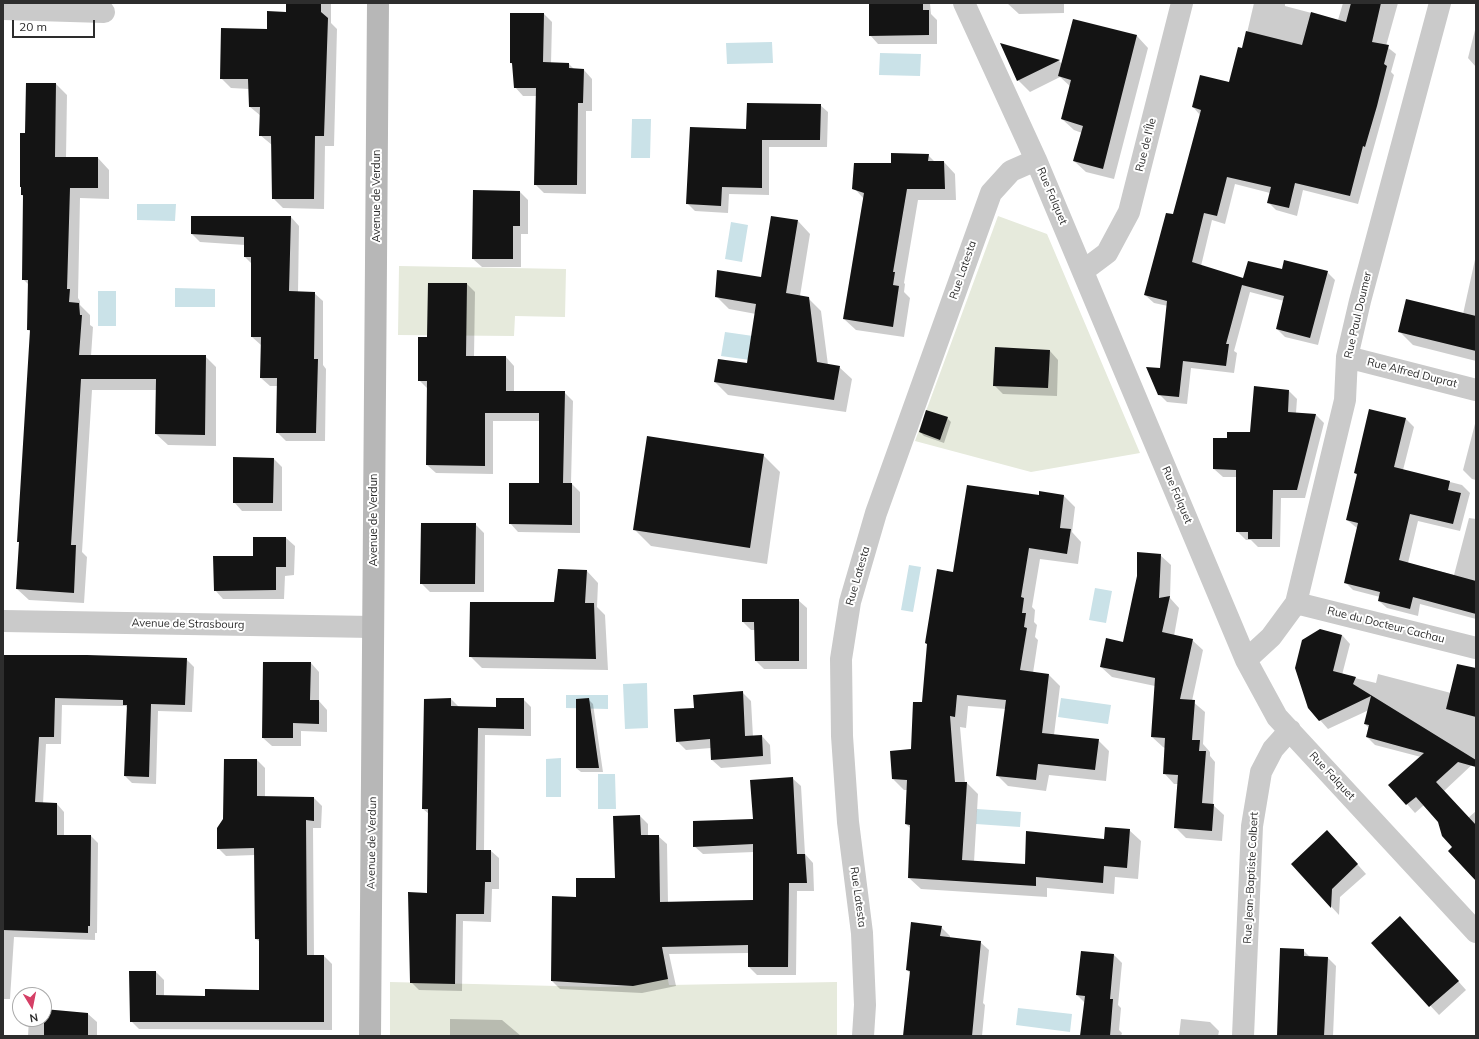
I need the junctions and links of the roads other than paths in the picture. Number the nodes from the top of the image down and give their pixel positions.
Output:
1 (378, 3) edge
2 (964, 3) edge
3 (1182, 3) edge
4 (1440, 3) edge
5 (3, 9) edge
6 (104, 12) dead end
7 (1036, 160) junction
8 (1083, 271) junction
9 (1347, 357) junction
10 (1476, 390) edge
11 (1296, 603) junction
12 (3, 621) edge
13 (374, 627) junction
14 (1476, 648) edge
15 (1246, 660) junction
16 (1290, 730) junction
17 (1476, 932) edge
18 (370, 1036) edge
19 (863, 1036) edge
20 (1243, 1036) edge

1 - 13 street, Avenue de Verdun
2 - 7 street, Rue Falquet
3 - 8 street, Rue de l'Île
4 - 9 street, Rue Paul Doumer
5 - 6 street
7 - 8 street, Rue Falquet
7 - 19 street, Rue Latesta
8 - 15 street, Rue Falquet
9 - 10 street, Rue Alfred Duprat
9 - 11 street, Rue Paul Doumer
11 - 14 street, Rue du Docteur Cachau
11 - 15 street, Rue Paul Doumer
12 - 13 street, Avenue de Strasbourg
13 - 18 street, Avenue de Verdun
15 - 16 street, Rue Falquet
16 - 17 street, Rue Falquet
16 - 20 street, Rue Jean-Baptiste Colbert

